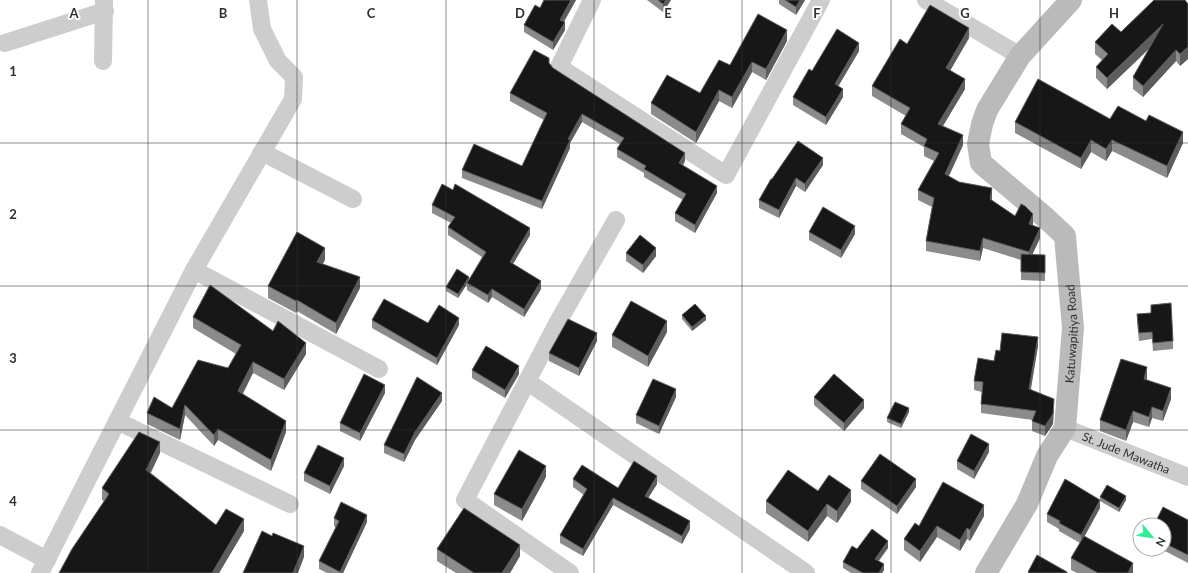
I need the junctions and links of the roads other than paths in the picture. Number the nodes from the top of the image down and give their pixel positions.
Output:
1 (258, 0) edge
2 (592, 0) edge
3 (821, 0) edge
4 (926, 0) edge
5 (1071, 0) edge
6 (104, 5) edge
7 (5, 43) dead end
8 (1020, 56) junction
9 (103, 62) dead end
10 (262, 152) junction
11 (353, 199) dead end
12 (616, 220) dead end
13 (194, 270) junction
14 (379, 369) dead end
15 (528, 382) junction
16 (117, 421) junction
17 (1065, 428) junction
18 (1188, 477) edge
19 (290, 504) dead end
20 (0, 535) edge
21 (44, 567) edge
22 (570, 573) edge
23 (806, 573) edge
24 (986, 573) edge

1 - 10 street
2 - 3 street
4 - 8 street
5 - 8 street, Katuwapitiya Road
6 - 7 street
6 - 9 street
8 - 17 street, Katuwapitiya Road
10 - 11 street
10 - 13 street
12 - 15 street
13 - 14 street
13 - 16 street
15 - 22 street
15 - 23 street
16 - 19 street
16 - 21 street
17 - 18 street, St. Jude Mawatha
17 - 24 street, Katuwapitiya Road
20 - 21 street

